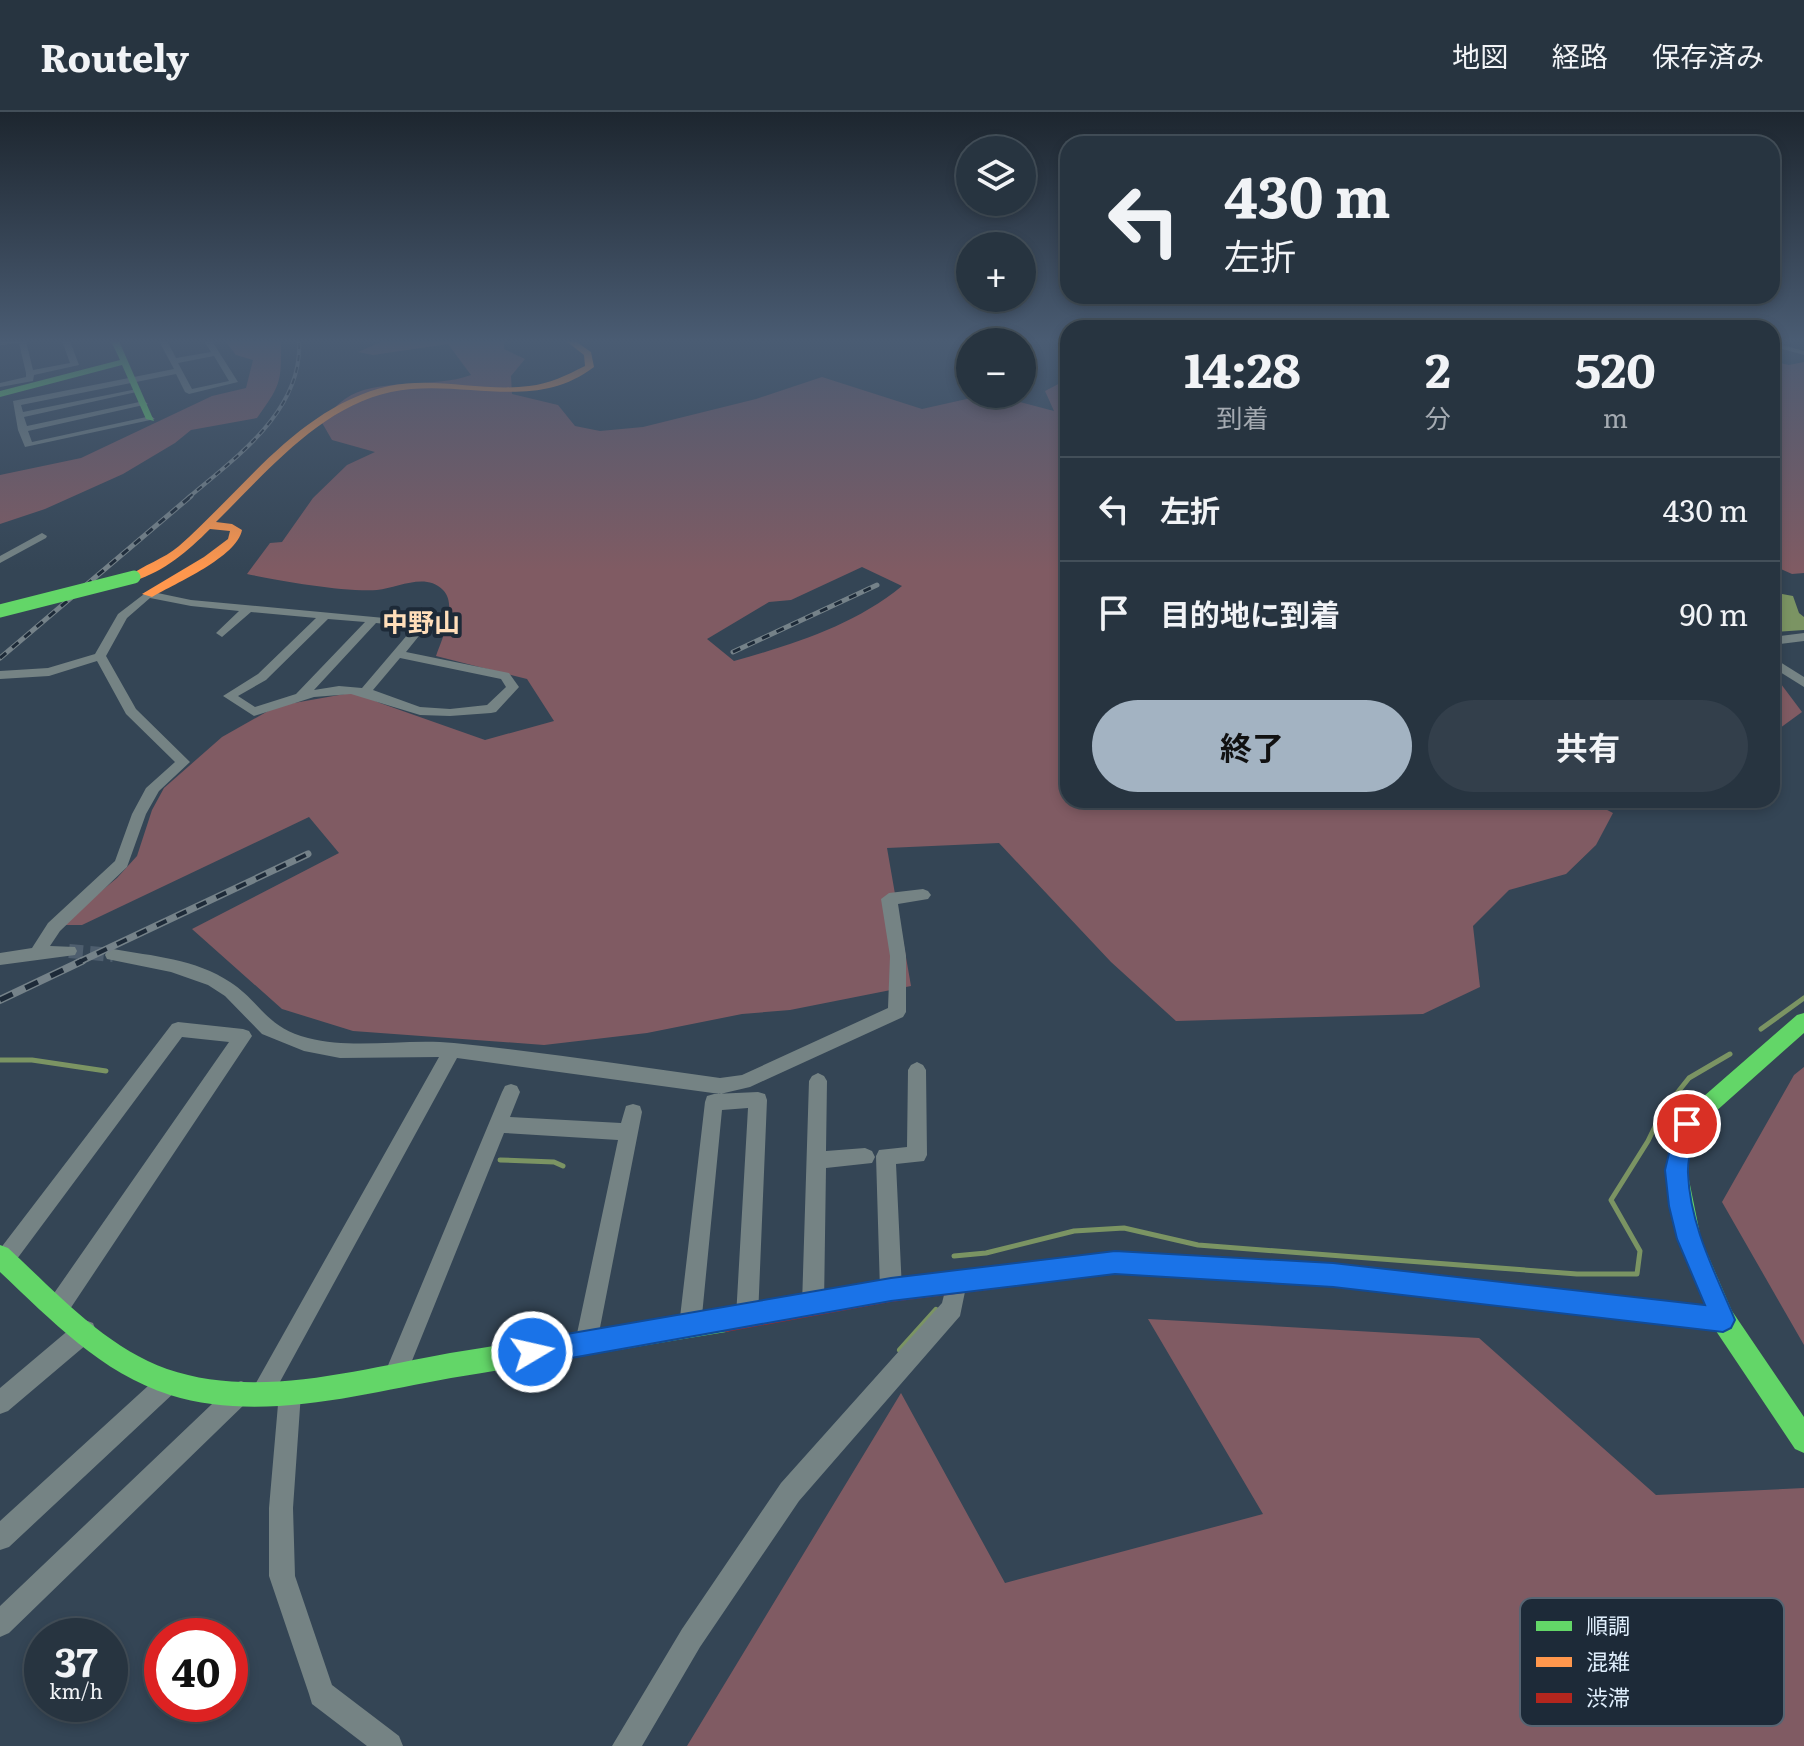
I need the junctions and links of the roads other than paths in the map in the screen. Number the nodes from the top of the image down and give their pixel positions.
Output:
1 (19, 417) edge
2 (71, 417) edge
3 (96, 417) edge
4 (334, 417) edge
5 (22, 430) junction
6 (207, 525) junction
7 (42, 536) dead end
8 (0, 560) edge
9 (148, 594) junction
10 (249, 608) junction
11 (0, 611) edge
12 (325, 615) junction
13 (373, 620) junction
14 (222, 633) dead end
15 (1804, 637) edge
16 (1780, 640) edge
17 (398, 654) junction
18 (100, 656) junction
19 (1780, 666) edge
20 (0, 675) edge
21 (1804, 683) edge
22 (366, 691) junction
23 (301, 696) junction
24 (923, 895) dead end
25 (69, 951) tunnel mouth
26 (37, 953) junction
27 (113, 955) tunnel mouth
28 (0, 959) edge
29 (1804, 1021) edge
30 (452, 1050) junction
31 (917, 1070) dead end
32 (818, 1081) dead end
33 (511, 1092) dead end
34 (498, 1124) junction
35 (865, 1157) dead end
36 (816, 1160) junction
37 (2, 1258) edge
38 (956, 1282) junction
39 (891, 1290) junction
40 (813, 1305) junction
41 (58, 1307) junction
42 (747, 1317) junction
43 (1723, 1320) junction
44 (690, 1326) junction
45 (85, 1331) junction
46 (586, 1343) junction
47 (395, 1375) junction
48 (168, 1383) junction
49 (252, 1392) junction
50 (290, 1393) junction
51 (0, 1403) edge
52 (1804, 1440) edge
53 (0, 1538) edge
54 (0, 1624) edge
55 (389, 1746) edge
56 (626, 1746) edge

1 - 5 street
2 - 5 street
3 - 5 street
4 - 6 street
6 - 9 street
6 - 11 street, bridge
7 - 8 street
9 - 10 street
9 - 18 street
10 - 12 street
10 - 14 street
12 - 13 street
12 - 23 street
13 - 17 street
13 - 23 street
15 - 16 street
17 - 22 street
17 - 22 street
18 - 20 street
18 - 26 street
19 - 21 street
22 - 23 street
24 - 30 street
25 - 26 street
26 - 28 street
27 - 30 street
29 - 43 street
30 - 49 street
31 - 39 street
32 - 36 street
33 - 34 street
34 - 46 street
34 - 47 street
35 - 36 street
36 - 40 street
37 - 41 street
37 - 41 street
38 - 39 street
38 - 43 street
38 - 56 street
39 - 40 street
40 - 42 street
41 - 45 street
42 - 44 street
42 - 44 street
43 - 52 street
44 - 46 street
45 - 48 street
45 - 51 street
46 - 47 street
47 - 50 street
48 - 49 street
48 - 53 street
49 - 50 street
49 - 54 street
50 - 55 street

